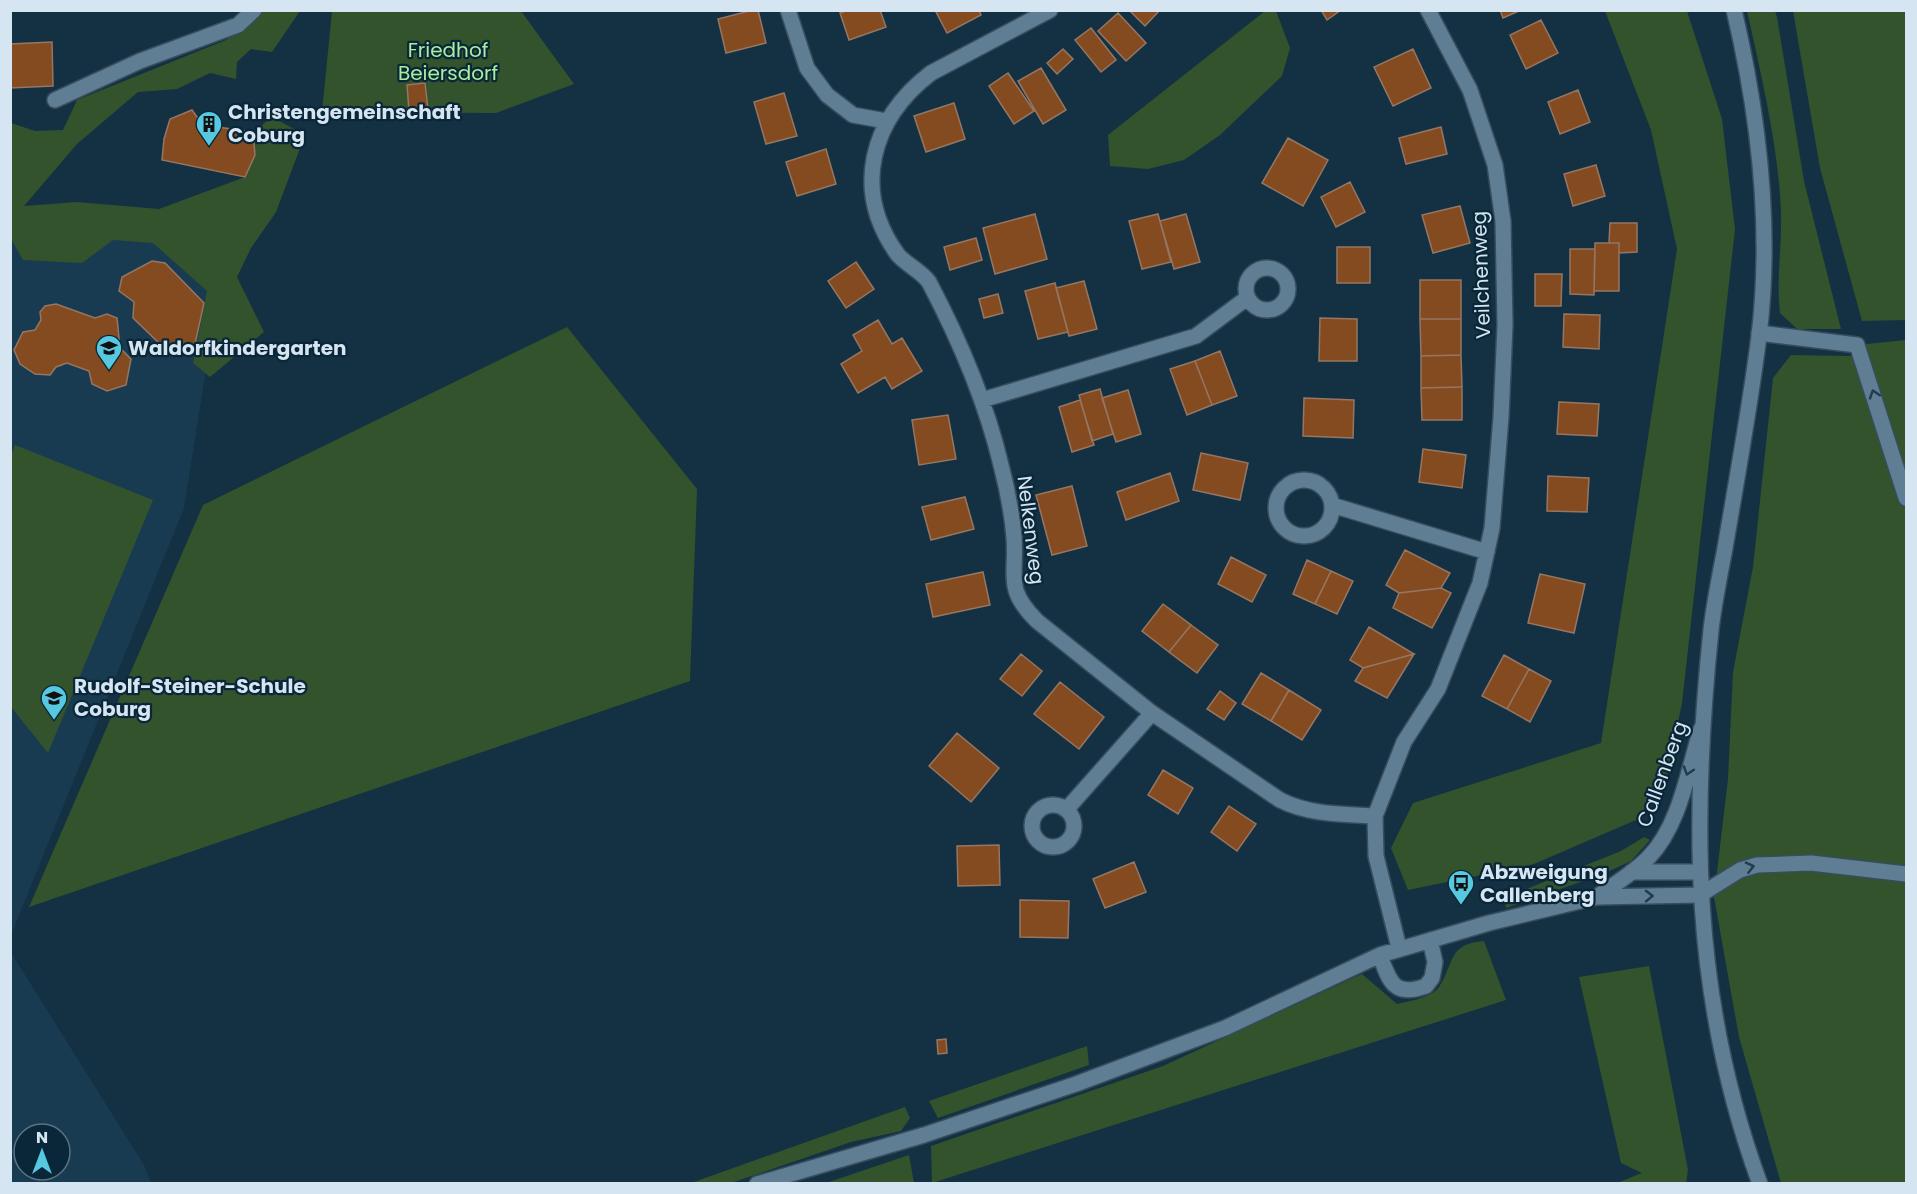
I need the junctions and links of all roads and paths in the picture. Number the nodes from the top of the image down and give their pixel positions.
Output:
1 (254, 10) edge
2 (788, 10) edge
3 (1050, 10) edge
4 (1428, 10) edge
5 (1734, 10) edge
6 (55, 100) dead end
7 (886, 120) junction
8 (1247, 298) dead end
9 (1759, 333) junction
10 (982, 400) junction
11 (1906, 498) edge
12 (1332, 505) dead end
13 (1487, 552) junction
14 (1152, 713) junction
15 (1705, 715) junction
16 (1066, 810) dead end
17 (1375, 816) junction
18 (1631, 872) junction
19 (1699, 872) junction
20 (1906, 874) edge
21 (1700, 895) junction
22 (1597, 897) junction
23 (1430, 940) junction
24 (1399, 948) junction
25 (1380, 955) junction
26 (757, 1184) edge
27 (1760, 1184) edge

1 - 6 street
2 - 7 street
3 - 7 street, Nelkenweg
4 - 13 street, Veilchenweg
5 - 9 street
7 - 10 street, Nelkenweg
8 - 10 street
11 -> 9 street
9 - 15 street
10 - 14 street, Nelkenweg
12 - 13 street
13 - 17 street, Veilchenweg
14 - 16 street
14 - 17 street, Nelkenweg
15 -> 18 street, Callenberg
15 - 19 street
17 - 24 street, Veilchenweg
18 - 19 street
18 - 22 street, Callenberg
19 - 21 street
21 -> 20 street
22 -> 21 street
21 - 27 street
22 - 23 street
23 - 24 street
23 - 25 street
24 - 25 street
25 - 26 street

